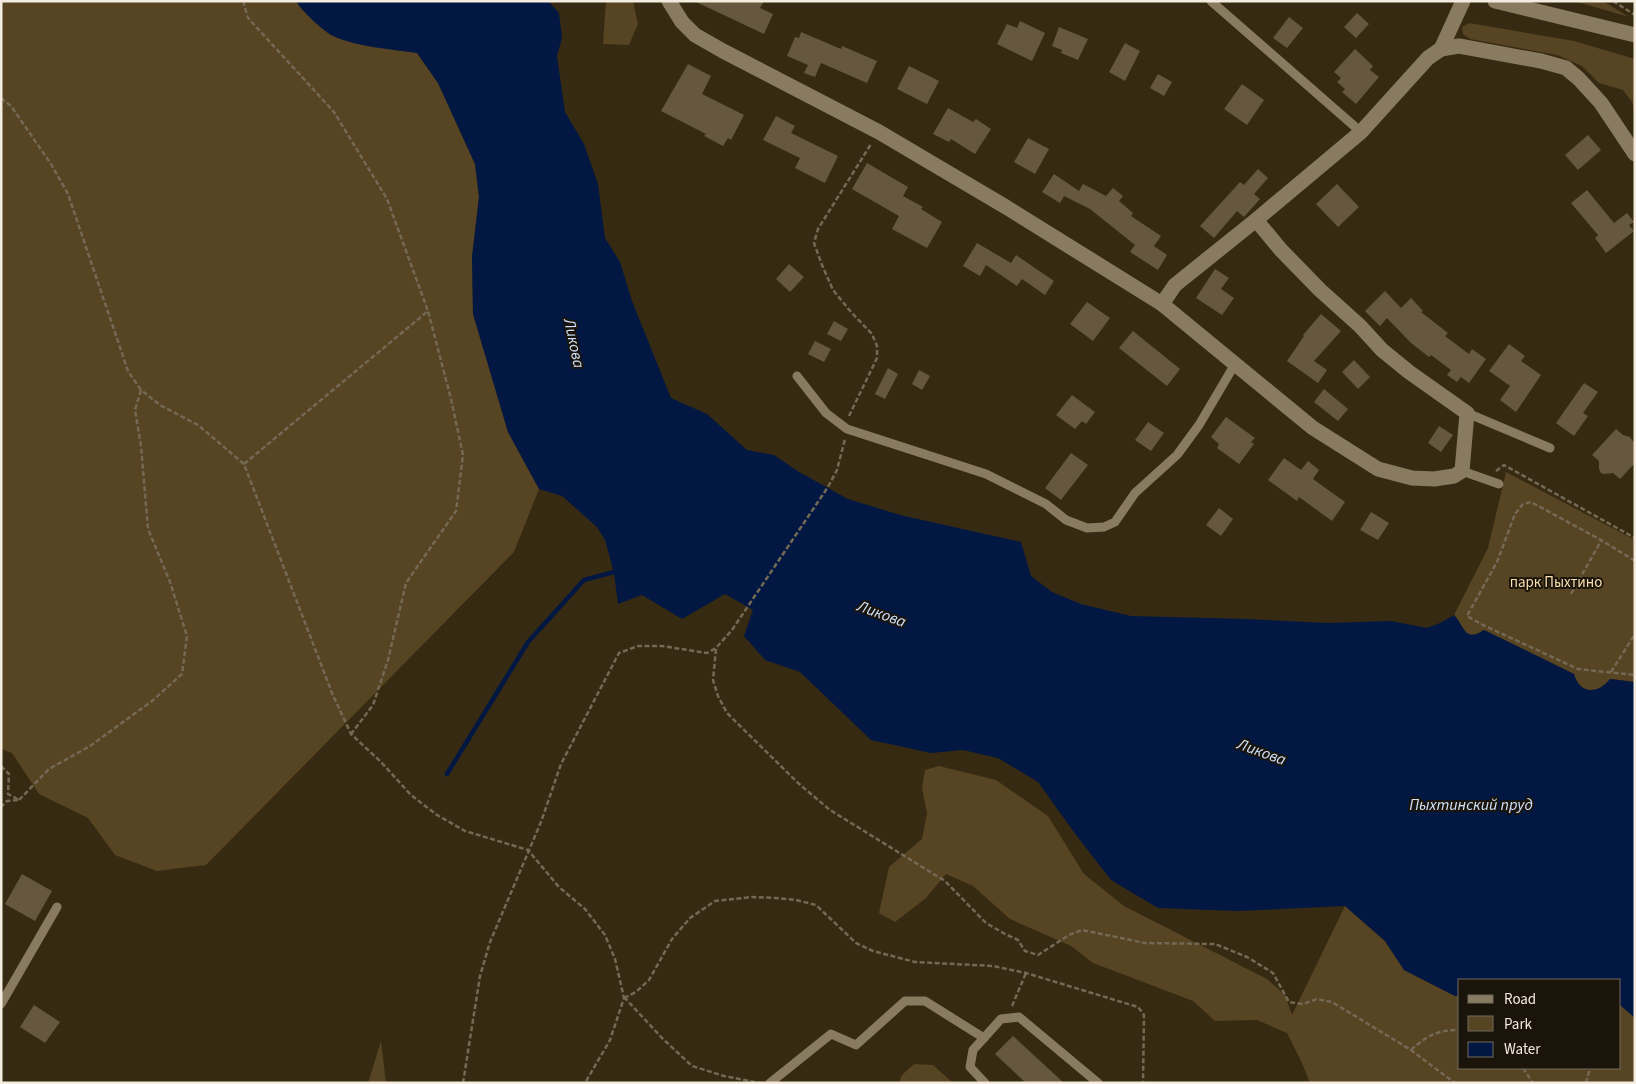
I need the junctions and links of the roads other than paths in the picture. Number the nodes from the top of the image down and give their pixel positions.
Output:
1 (668, 1) edge
2 (1211, 1) edge
3 (1463, 1) edge
4 (1495, 1) edge
5 (1635, 36) edge
6 (1441, 49) junction
7 (1361, 132) junction
8 (1635, 154) edge
9 (1256, 220) junction
10 (1162, 304) junction
11 (1235, 364) junction
12 (797, 376) dead end
13 (1467, 413) junction
14 (1550, 448) dead end
15 (1462, 471) junction
16 (1499, 484) dead end
17 (57, 907) dead end
18 (1, 1004) edge
19 (984, 1038) junction
20 (770, 1083) edge
21 (985, 1083) edge
22 (1098, 1083) edge

1 - 10 street
2 - 7 lane
3 - 6 street
4 - 5 street
6 - 7 street
6 - 8 street
7 - 9 street
9 - 10 street
9 - 13 street
10 - 11 street
11 - 12 lane
11 - 15 street
13 - 14 lane
13 - 15 street
15 - 16 lane
17 - 18 lane
19 - 20 lane
19 - 21 lane
19 - 22 lane

